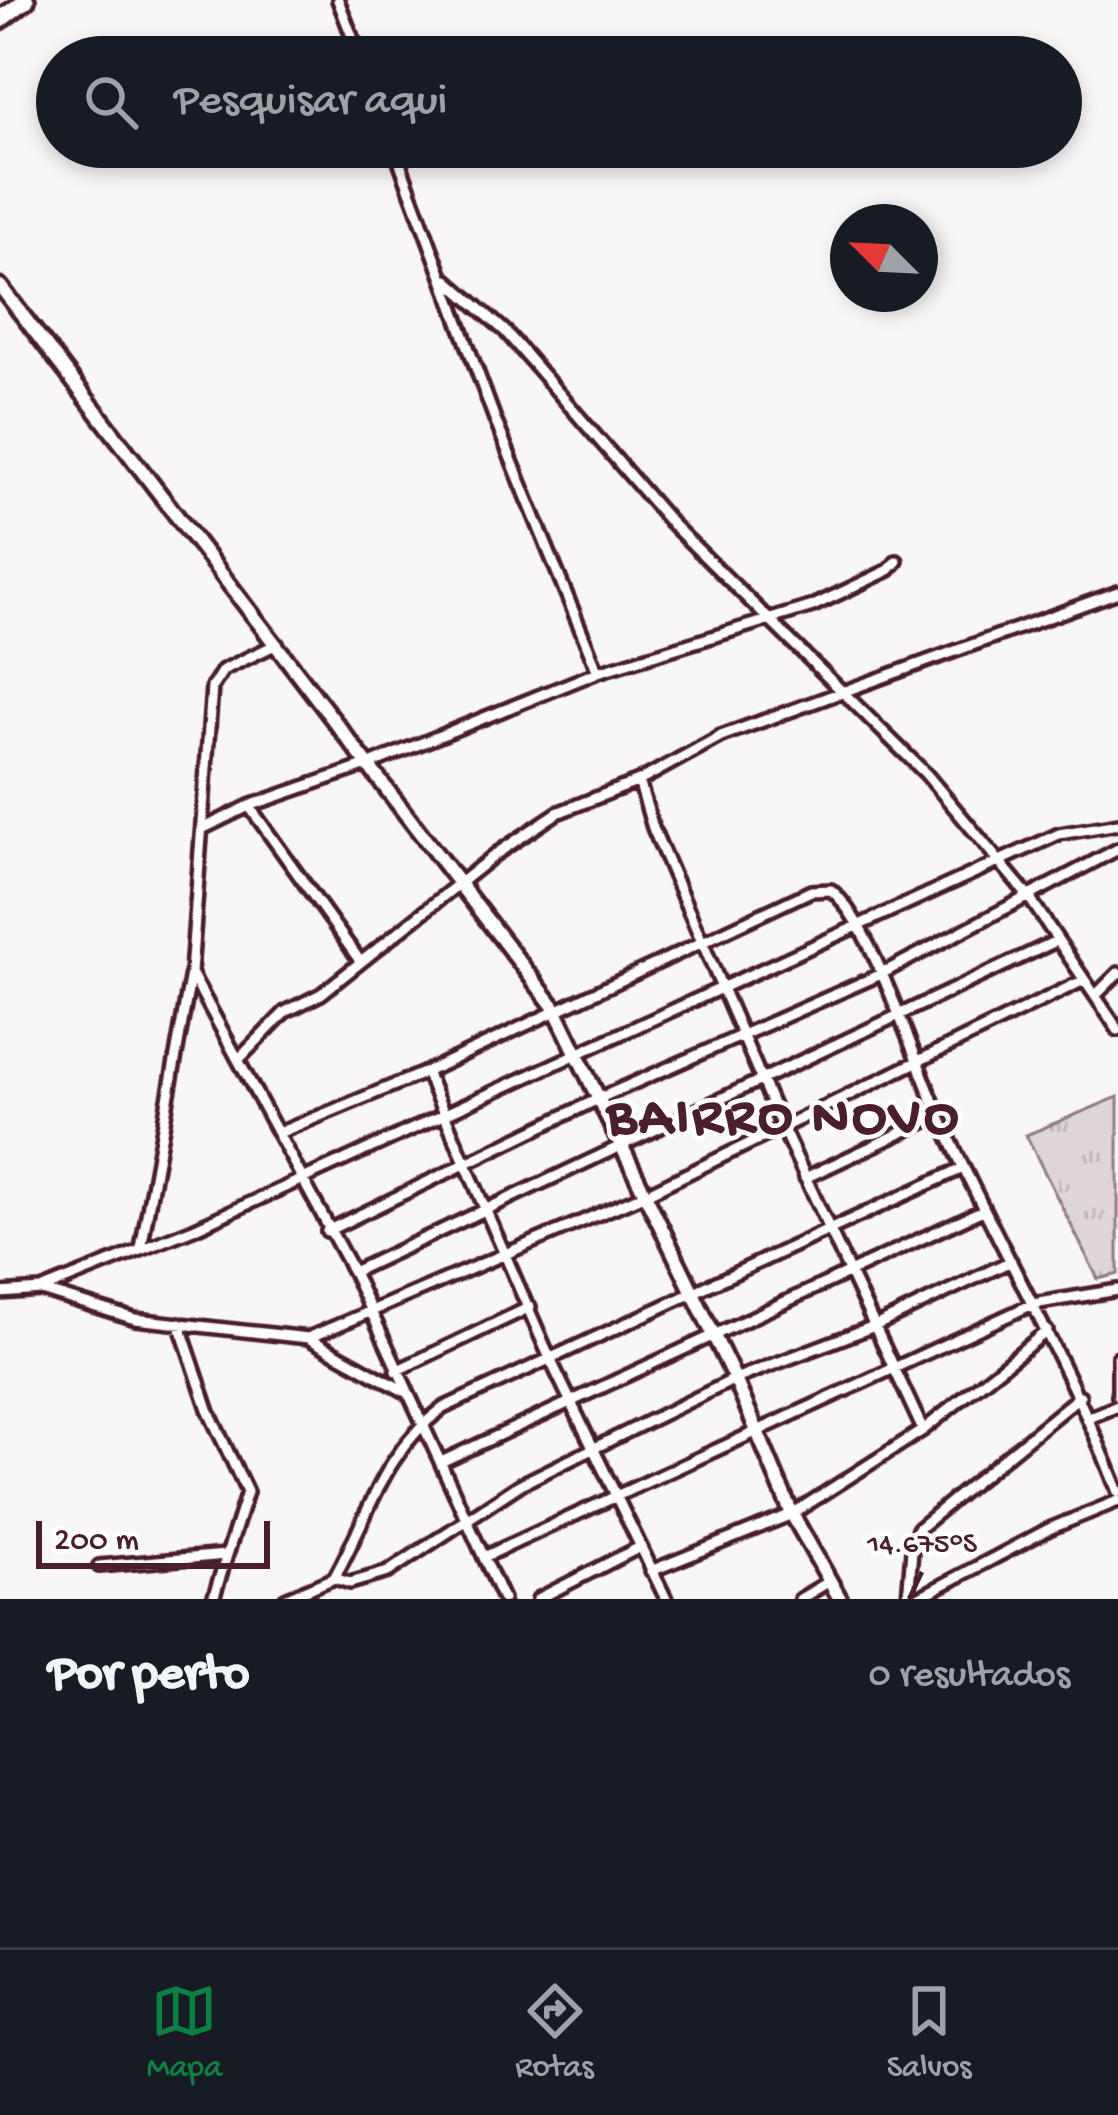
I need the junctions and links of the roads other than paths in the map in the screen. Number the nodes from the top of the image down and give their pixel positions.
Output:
1 (26, 0) edge
2 (338, 0) edge
3 (0, 20) edge
4 (352, 36) edge
5 (402, 168) edge
6 (447, 280) junction
7 (0, 286) edge
8 (897, 561) dead end
9 (1118, 592) edge
10 (765, 618) junction
11 (277, 644) junction
12 (598, 672) junction
13 (845, 692) junction
14 (370, 764) junction
15 (639, 781) junction
16 (249, 806) junction
17 (1118, 824) edge
18 (204, 828) junction
19 (1118, 849) edge
20 (996, 862) junction
21 (460, 884) junction
22 (1029, 898) junction
23 (858, 925) junction
24 (1056, 941) junction
25 (704, 942) junction
26 (360, 961) junction
27 (191, 973) junction
28 (1118, 974) edge
29 (879, 975) junction
30 (1082, 982) junction
31 (724, 987) junction
32 (1095, 996) junction
33 (554, 1007) junction
34 (898, 1019) junction
35 (1118, 1030) edge
36 (742, 1033) junction
37 (577, 1051) junction
38 (239, 1059) junction
39 (917, 1064) junction
40 (426, 1072) junction
41 (762, 1079) junction
42 (600, 1098) junction
43 (939, 1115) junction
44 (443, 1116) junction
45 (782, 1127) junction
46 (281, 1132) junction
47 (623, 1146) junction
48 (466, 1165) junction
49 (963, 1168) junction
50 (805, 1178) junction
51 (300, 1179) junction
52 (646, 1194) junction
53 (983, 1210) junction
54 (488, 1211) junction
55 (830, 1230) junction
56 (327, 1231) junction
57 (141, 1248) junction
58 (510, 1256) junction
59 (1011, 1261) junction
60 (353, 1272) junction
61 (853, 1274) junction
62 (1118, 1289) edge
63 (40, 1290) junction
64 (692, 1291) junction
65 (0, 1293) edge
66 (1033, 1304) junction
67 (530, 1307) junction
68 (374, 1315) junction
69 (179, 1323) junction
70 (877, 1325) junction
71 (1047, 1331) junction
72 (715, 1336) junction
73 (308, 1338) junction
74 (1118, 1357) edge
75 (551, 1361) junction
76 (896, 1367) junction
77 (396, 1370) junction
78 (736, 1378) junction
79 (404, 1390) junction
80 (1080, 1396) junction
81 (1118, 1401) edge
82 (572, 1404) junction
83 (1090, 1417) junction
84 (419, 1426) junction
85 (923, 1430) junction
86 (758, 1432) junction
87 (595, 1450) junction
88 (441, 1462) junction
89 (1118, 1492) edge
90 (614, 1497) junction
91 (1118, 1501) edge
92 (792, 1514) junction
93 (464, 1518) junction
94 (640, 1547) junction
95 (226, 1555) junction
96 (484, 1557) junction
97 (99, 1566) dead end
98 (651, 1570) junction
99 (334, 1578) junction
100 (830, 1581) junction
101 (213, 1599) edge
102 (285, 1599) edge
103 (503, 1599) edge
104 (538, 1599) edge
105 (667, 1599) edge
106 (800, 1599) edge
107 (840, 1599) edge
108 (912, 1599) edge

1 - 3 main road
2 - 4 street
5 - 6 street
6 - 10 street
6 - 12 street
7 - 11 street
8 - 10 street
9 - 13 street
10 - 12 street
10 - 13 street
11 - 14 street
11 - 18 street
12 - 14 street
13 - 15 street
13 - 20 street
14 - 16 street
14 - 21 street
15 - 21 street
15 - 25 street
16 - 18 street
16 - 26 street
17 - 20 street
18 - 27 street
19 - 22 street
20 - 22 street
20 - 23 street
21 - 26 street
21 - 33 street
22 - 24 street
22 - 29 street
23 - 25 street
23 - 29 street
23 - 31 street
24 - 30 street
24 - 34 street
25 - 31 street
25 - 33 street
26 - 38 street
27 - 38 street
27 - 57 street
28 - 32 street
29 - 34 street
29 - 36 street
30 - 32 street
30 - 39 street
31 - 36 street
31 - 37 street
32 - 35 street
33 - 37 street
33 - 40 street
34 - 39 street
34 - 41 street
36 - 41 street
36 - 42 street
37 - 42 street
37 - 44 street
38 - 46 street
39 - 43 street
39 - 45 street
40 - 44 street
40 - 46 street
41 - 45 street
41 - 47 street
42 - 47 street
42 - 48 street
43 - 49 street
43 - 50 street
44 - 48 street
44 - 51 street
45 - 50 street
45 - 52 street
46 - 51 street
47 - 52 street
47 - 54 street
48 - 54 street
48 - 56 street
49 - 53 street
49 - 55 street
50 - 55 street
51 - 56 street
51 - 57 street
52 - 58 street
52 - 64 street
53 - 59 street
53 - 61 street
54 - 58 street
54 - 60 street
55 - 61 street
55 - 64 street
56 - 60 street
57 - 63 street
58 - 67 street
58 - 68 street
59 - 66 street
59 - 70 street
60 - 68 street
61 - 70 street
61 - 72 street
62 - 66 street
63 - 65 street
63 - 69 street
64 - 72 street
64 - 75 street
66 - 71 street
66 - 76 street
67 - 75 street
67 - 77 street
68 - 73 street
68 - 77 street
69 - 73 street
69 - 95 street
70 - 76 street
70 - 78 street
71 - 80 street
71 - 85 street
72 - 78 street
72 - 82 street
73 - 79 street
74 - 81 street
75 - 82 street
75 - 84 street
76 - 85 street
76 - 86 street
77 - 79 street
78 - 86 street
78 - 87 street
79 - 84 street
80 - 83 street
80 - 108 street
81 - 83 street
82 - 87 street
82 - 88 street
83 - 89 street
84 - 88 street
84 - 99 street
85 - 92 street
86 - 90 street
86 - 92 street
87 - 90 street
87 - 93 street
88 - 93 street
90 - 94 street
90 - 96 street
91 - 108 street
92 - 98 street
92 - 100 street
93 - 96 street
93 - 99 street
94 - 98 street
94 - 104 street
95 - 97 street
95 - 101 street
96 - 103 street
98 - 105 street
99 - 102 street
100 - 106 street
100 - 107 street

